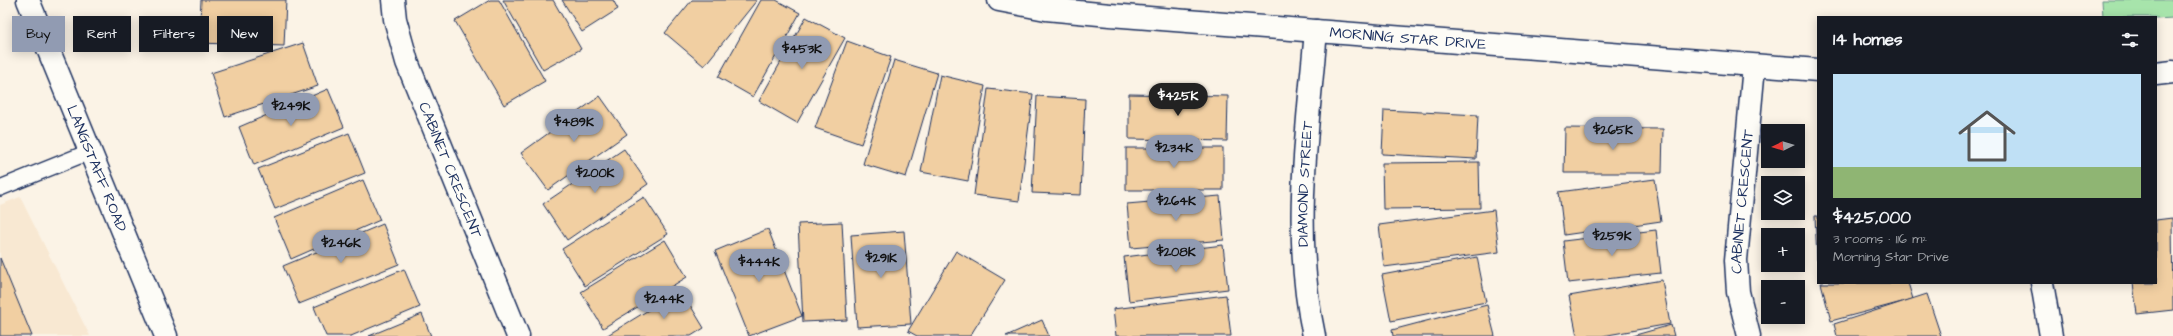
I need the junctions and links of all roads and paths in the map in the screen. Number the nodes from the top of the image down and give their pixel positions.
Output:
1 (28, 0) edge
2 (393, 0) edge
3 (998, 0) edge
4 (1316, 31) junction
5 (1754, 66) junction
6 (1817, 70) edge
7 (2173, 72) edge
8 (2157, 74) edge
9 (89, 152) junction
10 (0, 188) edge
11 (2042, 284) edge
12 (166, 336) edge
13 (518, 336) edge
14 (1314, 336) edge
15 (1749, 336) edge
16 (2051, 336) edge

1 - 9 street, LANGSTAFF ROAD
2 - 13 street, CABINET CRESCENT
3 - 4 street, MORNING STAR DRIVE
4 - 5 street, MORNING STAR DRIVE
4 - 14 street, DIAMOND STREET
5 - 6 street, MORNING STAR DRIVE
5 - 15 street, CABINET CRESCENT
7 - 8 street
9 - 10 lane
9 - 12 street, LANGSTAFF ROAD
11 - 16 street

